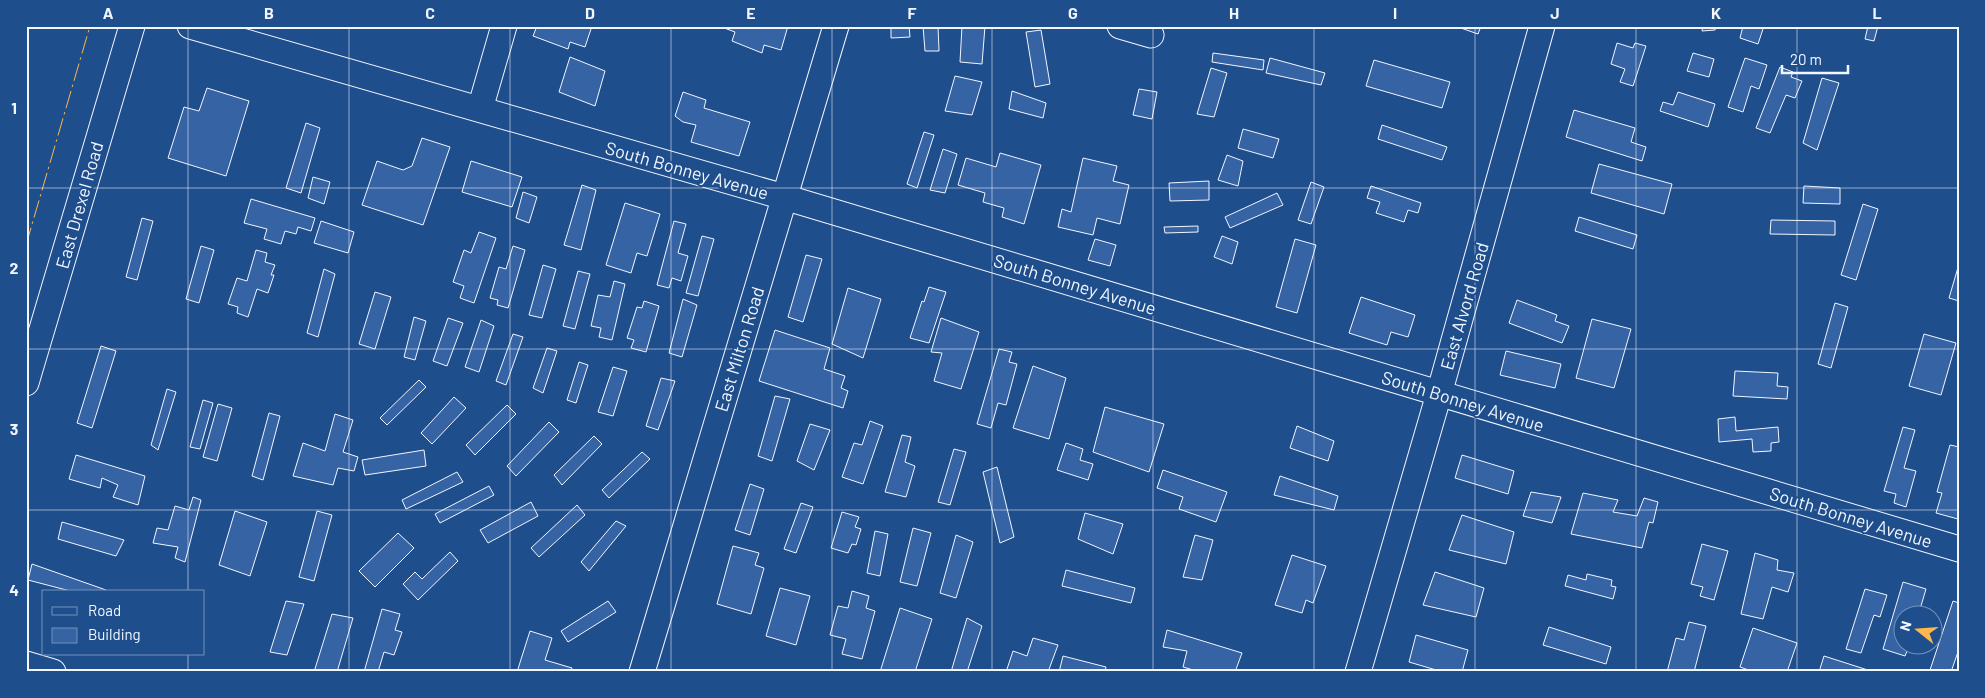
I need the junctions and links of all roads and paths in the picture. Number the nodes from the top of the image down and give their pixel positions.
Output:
1 (132, 26) edge
2 (190, 26) edge
3 (504, 26) edge
4 (836, 26) edge
5 (1120, 26) edge
6 (1542, 26) edge
7 (1151, 35) dead end
8 (480, 109) junction
9 (784, 197) junction
10 (26, 384) edge
11 (1439, 394) junction
12 (1959, 549) edge
13 (26, 664) edge
14 (53, 672) edge
15 (642, 672) edge
16 (1358, 672) edge

1 - 10 street, East Drexel Road
2 - 8 street, South Bonney Avenue
3 - 8 street
4 - 9 street, East Milton Road
5 - 7 street
6 - 11 street, East Alvord Road
8 - 9 street, South Bonney Avenue
9 - 11 street, South Bonney Avenue
9 - 15 street, East Milton Road
11 - 12 street, South Bonney Avenue
11 - 16 street, East Alvord Road
13 - 14 street

